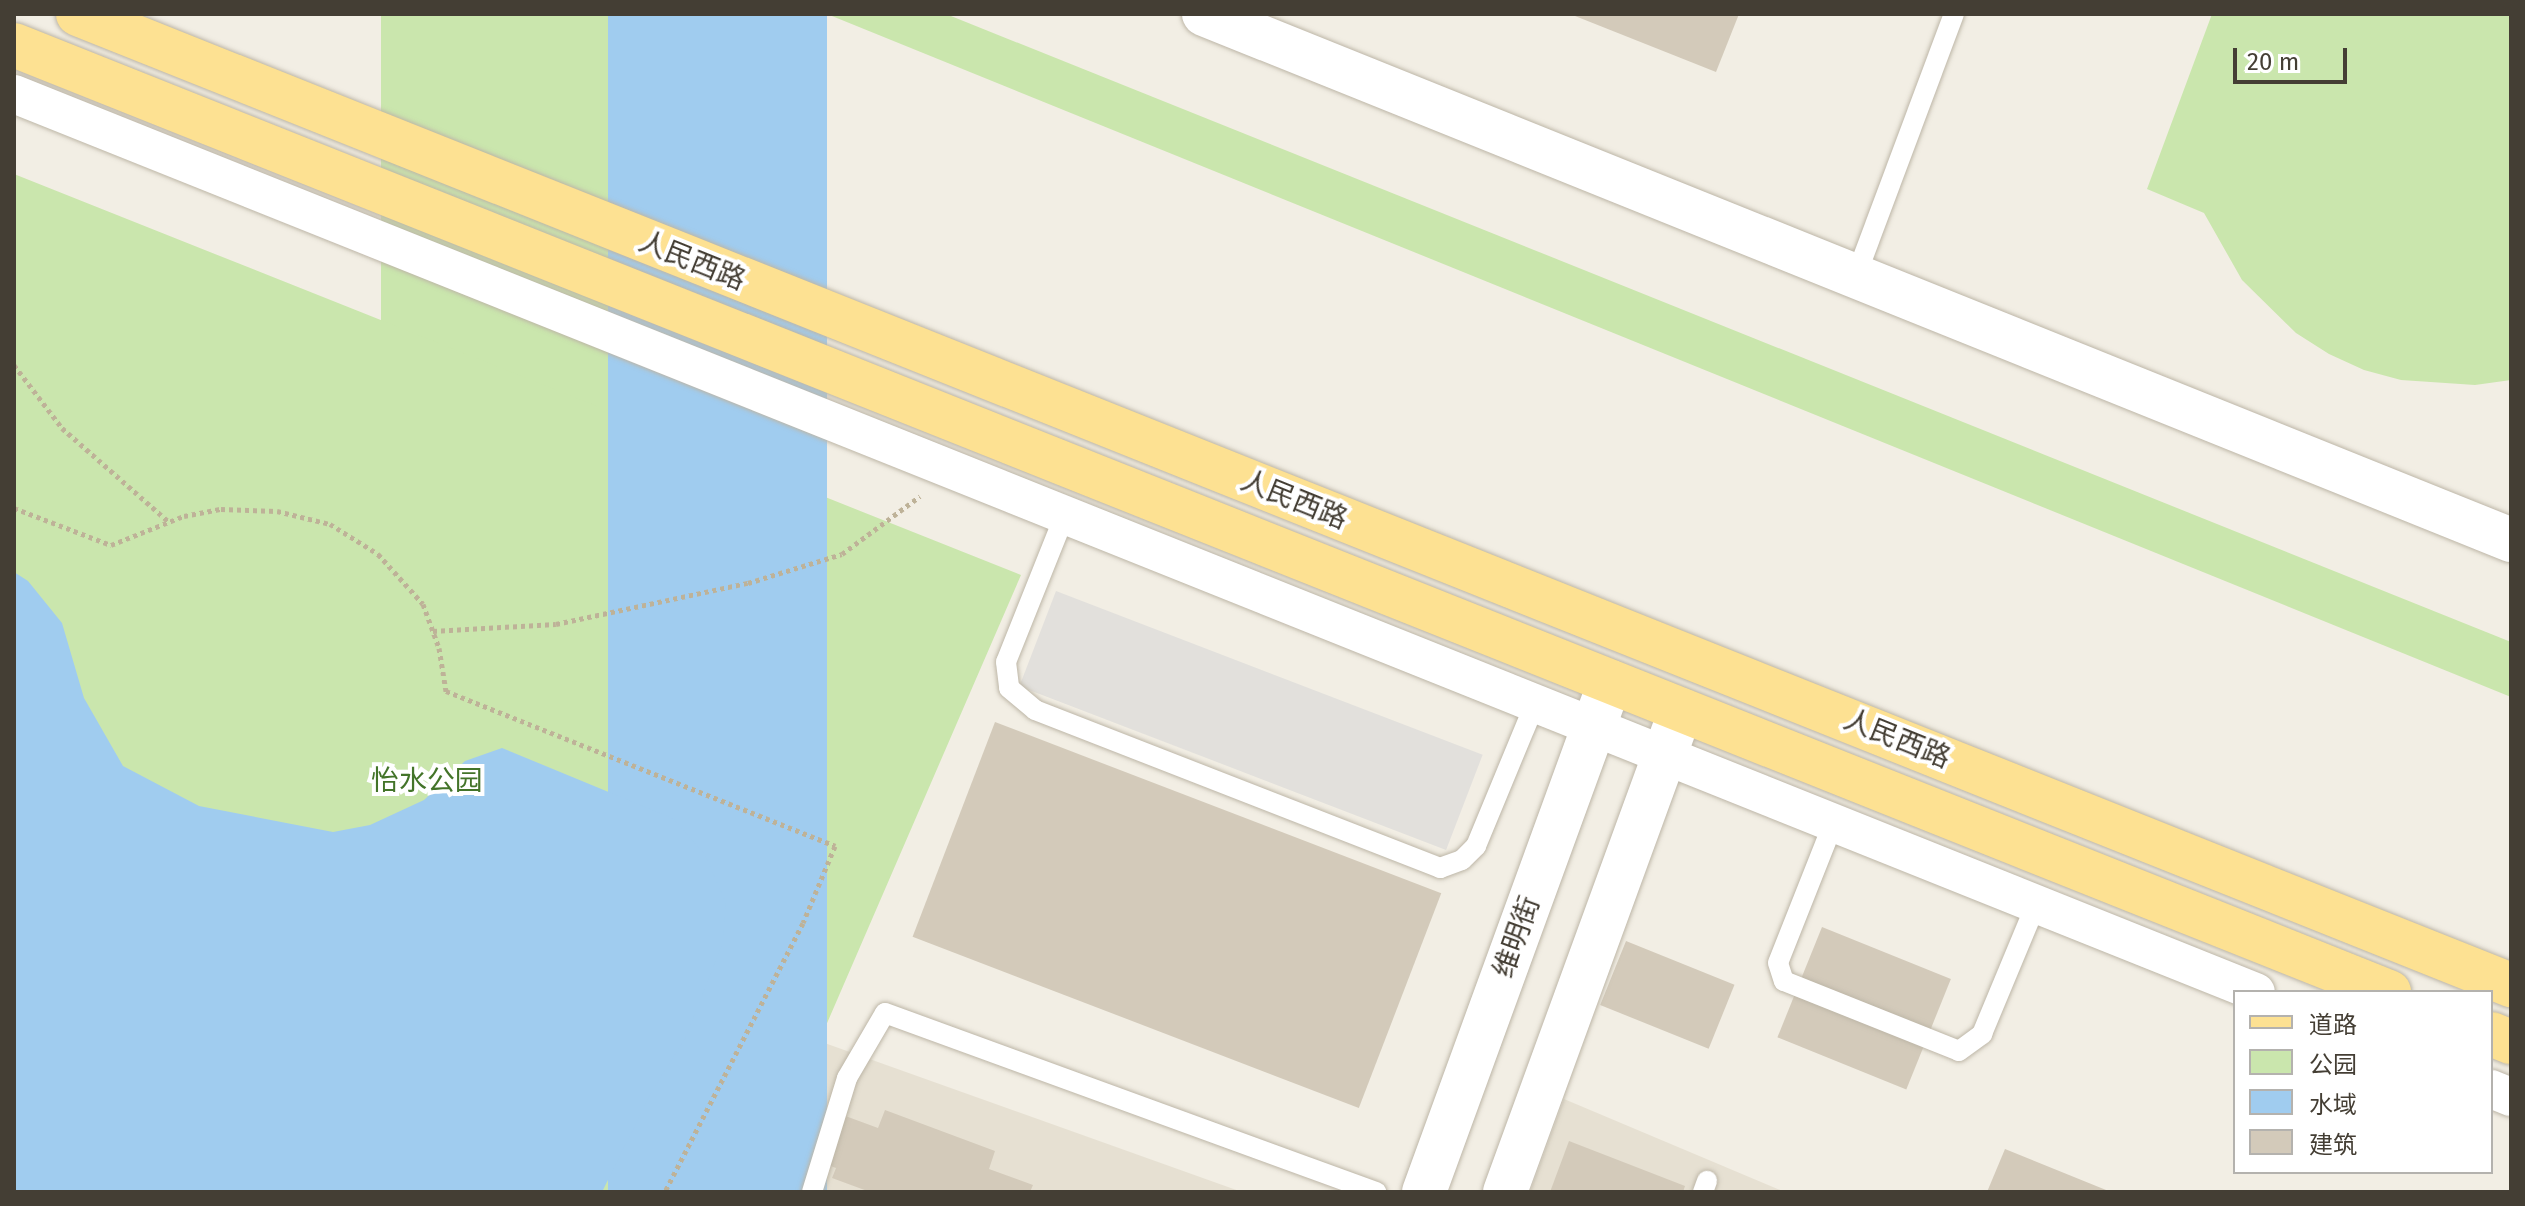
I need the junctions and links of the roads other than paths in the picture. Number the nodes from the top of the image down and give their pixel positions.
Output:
1 (78, 14) edge
2 (1204, 14) edge
3 (1954, 14) edge
4 (14, 45) edge
5 (14, 94) edge
6 (1856, 276) junction
7 (1064, 517) junction
8 (2511, 540) edge
9 (1610, 682) junction
10 (1534, 706) junction
11 (1681, 710) junction
12 (1593, 729) junction
13 (1664, 757) junction
14 (1833, 824) junction
15 (2036, 904) junction
16 (2511, 985) edge
17 (2251, 990) edge
18 (2384, 990) edge
19 (812, 1192) edge
20 (1376, 1192) edge
21 (1424, 1192) edge
22 (1505, 1192) edge

1 - 16 main road, 人民西路
2 - 6 street
3 - 6 lane
4 - 9 main road, 人民西路
5 - 7 street
6 - 8 street
7 - 10 street
7 - 10 lane
9 - 11 main road, 人民西路
9 - 12 street, 维明街
10 - 12 street
11 - 13 street
11 - 18 main road, 人民西路
12 - 13 street
12 - 21 street, 维明街
13 - 14 street
13 - 22 street
14 - 15 street
14 - 15 lane
15 - 17 street
19 - 20 lane

